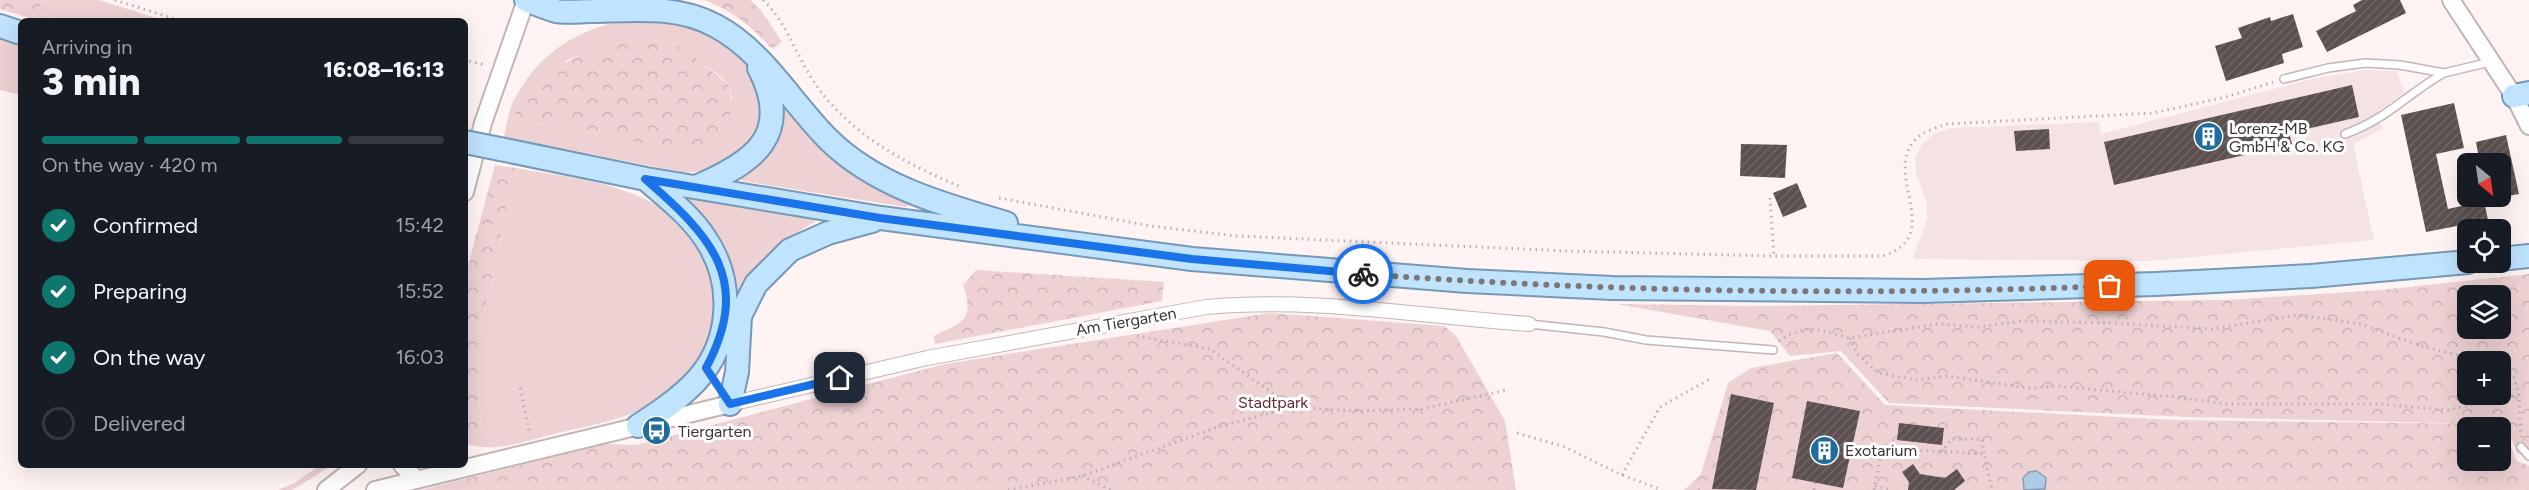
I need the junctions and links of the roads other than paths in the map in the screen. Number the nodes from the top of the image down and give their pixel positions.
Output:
1 (526, 0) edge
2 (2451, 0) edge
3 (0, 27) edge
4 (18, 32) edge
5 (752, 54) junction
6 (2490, 62) junction
7 (2444, 73) junction
8 (2284, 79) road end
9 (2522, 94) edge
10 (2529, 126) edge
11 (2345, 134) dead end
12 (468, 143) edge
13 (645, 179) junction
14 (468, 180) edge
15 (696, 187) junction
16 (880, 218) junction
17 (1077, 243) junction
18 (2529, 256) edge
19 (2511, 258) edge
20 (2457, 263) edge
21 (1529, 324) joint
22 (1773, 350) road end
23 (706, 368) junction
24 (730, 404) junction
25 (638, 426) junction
26 (2521, 447) road end
27 (2529, 456) edge
28 (468, 463) edge
29 (354, 468) edge
30 (439, 468) edge
31 (417, 472) edge
32 (326, 490) edge
33 (375, 490) edge

1 - 5 main road
1 - 14 street
2 - 6 street
3 - 4 main road
5 - 15 main road
5 - 17 main road
6 - 7 lane
6 - 9 street
7 - 8 lane
7 - 11 lane
9 - 10 street
12 - 13 main road, bridge
13 - 15 main road
13 - 23 main road
15 - 16 main road
16 - 17 main road
16 - 24 main road
17 - 20 main road
18 - 19 main road
21 - 22 lane
21 - 24 street, Am Tiergarten
23 - 24 main road
23 - 25 main road
24 - 25 street
25 - 28 street
26 - 27 lane
29 - 32 street
30 - 31 street
31 - 33 street

